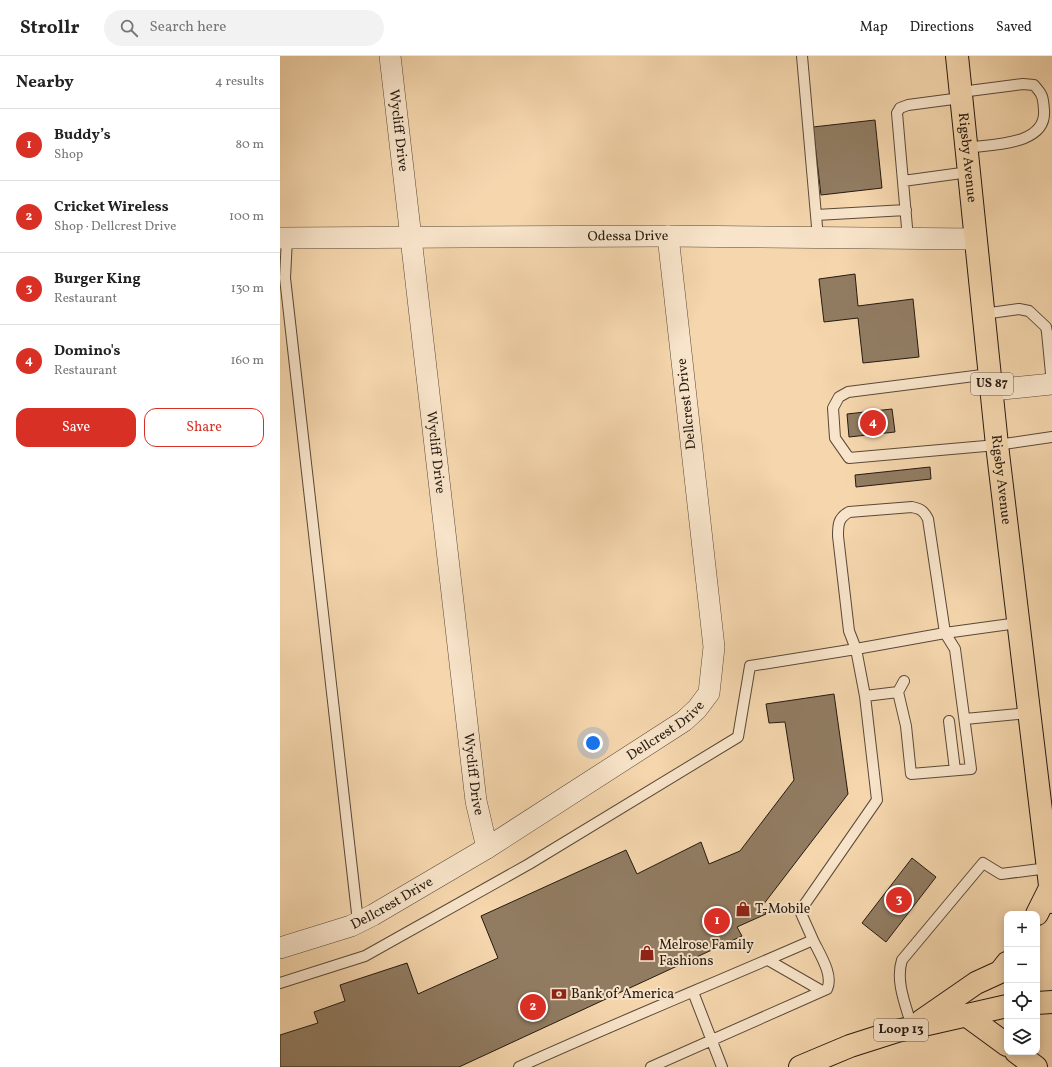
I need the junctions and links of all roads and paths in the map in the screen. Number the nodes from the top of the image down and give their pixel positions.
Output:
1 (390, 56) edge
2 (802, 56) edge
3 (957, 56) edge
4 (961, 95) junction
5 (966, 148) junction
6 (969, 172) junction
7 (903, 181) junction
8 (906, 210) junction
9 (816, 215) junction
10 (668, 236) junction
11 (283, 238) edge
12 (412, 238) junction
13 (818, 238) junction
14 (908, 239) junction
15 (975, 239) junction
16 (984, 314) junction
17 (991, 382) junction
18 (1052, 384) edge
19 (1052, 437) edge
20 (997, 445) junction
21 (1018, 623) junction
22 (945, 633) junction
23 (856, 649) junction
24 (904, 681) dead end
25 (898, 692) junction
26 (865, 696) junction
27 (1028, 713) junction
28 (965, 719) junction
29 (949, 721) dead end
30 (956, 770) junction
31 (487, 848) junction
32 (1050, 875) edge
33 (1038, 911) edge
34 (358, 922) junction
35 (813, 940) junction
36 (280, 948) edge
37 (768, 960) junction
38 (1004, 967) edge
39 (280, 983) edge
40 (822, 991) junction
41 (693, 992) junction
42 (1052, 1002) edge
43 (1040, 1003) edge
44 (1004, 1007) edge
45 (966, 1015) junction
46 (912, 1027) junction
47 (712, 1040) junction
48 (1004, 1043) edge
49 (1020, 1055) edge
50 (806, 1066) edge
51 (519, 1067) edge
52 (650, 1067) edge
53 (722, 1067) edge
54 (1036, 1067) edge

1 - 12 street, Wycliff Drive
2 - 9 lane
3 - 4 main road, Rigsby Avenue / US 87
4 - 5 main road, Rigsby Avenue / US 87
4 - 5 lane
4 - 7 lane
5 - 6 main road, Rigsby Avenue / US 87
6 - 7 lane
6 - 15 main road, Rigsby Avenue / US 87
7 - 8 lane
8 - 9 lane
8 - 14 lane
9 - 13 lane
10 - 12 street, Odessa Drive
10 - 13 street, Odessa Drive
10 - 31 street, Dellcrest Drive
11 - 12 street, Odessa Drive
11 - 34 lane
12 - 31 street, Wycliff Drive
13 - 14 street, Odessa Drive
14 - 15 street, Odessa Drive
15 - 16 main road, Rigsby Avenue / US 87
16 - 17 main road, Rigsby Avenue / US 87
16 - 18 lane
17 - 18 street
17 - 20 main road, Rigsby Avenue / US 87
17 - 20 lane
19 - 20 lane
20 - 21 main road, Rigsby Avenue / US 87
21 - 22 lane
21 - 27 main road, Rigsby Avenue / US 87
22 - 23 lane
22 - 23 lane
22 - 28 lane
23 - 26 lane
23 - 39 lane
24 - 25 lane
25 - 26 lane
25 - 30 lane
26 - 35 lane
27 - 28 lane
27 - 32 main road, Rigsby Avenue / US 87
28 - 30 lane
29 - 30 lane
31 - 34 street, Dellcrest Drive
32 - 33 main road
32 - 46 lane
34 - 36 street, Dellcrest Drive
35 - 37 lane
35 - 40 lane
37 - 40 lane
37 - 41 lane
38 - 46 main road
40 - 47 lane
41 - 47 lane
41 - 51 lane
42 - 43 main road
44 - 45 main road, Loop 13
45 - 46 main road, Loop 13
45 - 48 main road
46 - 50 main road, Loop 13
47 - 52 lane
47 - 53 lane
49 - 54 main road

